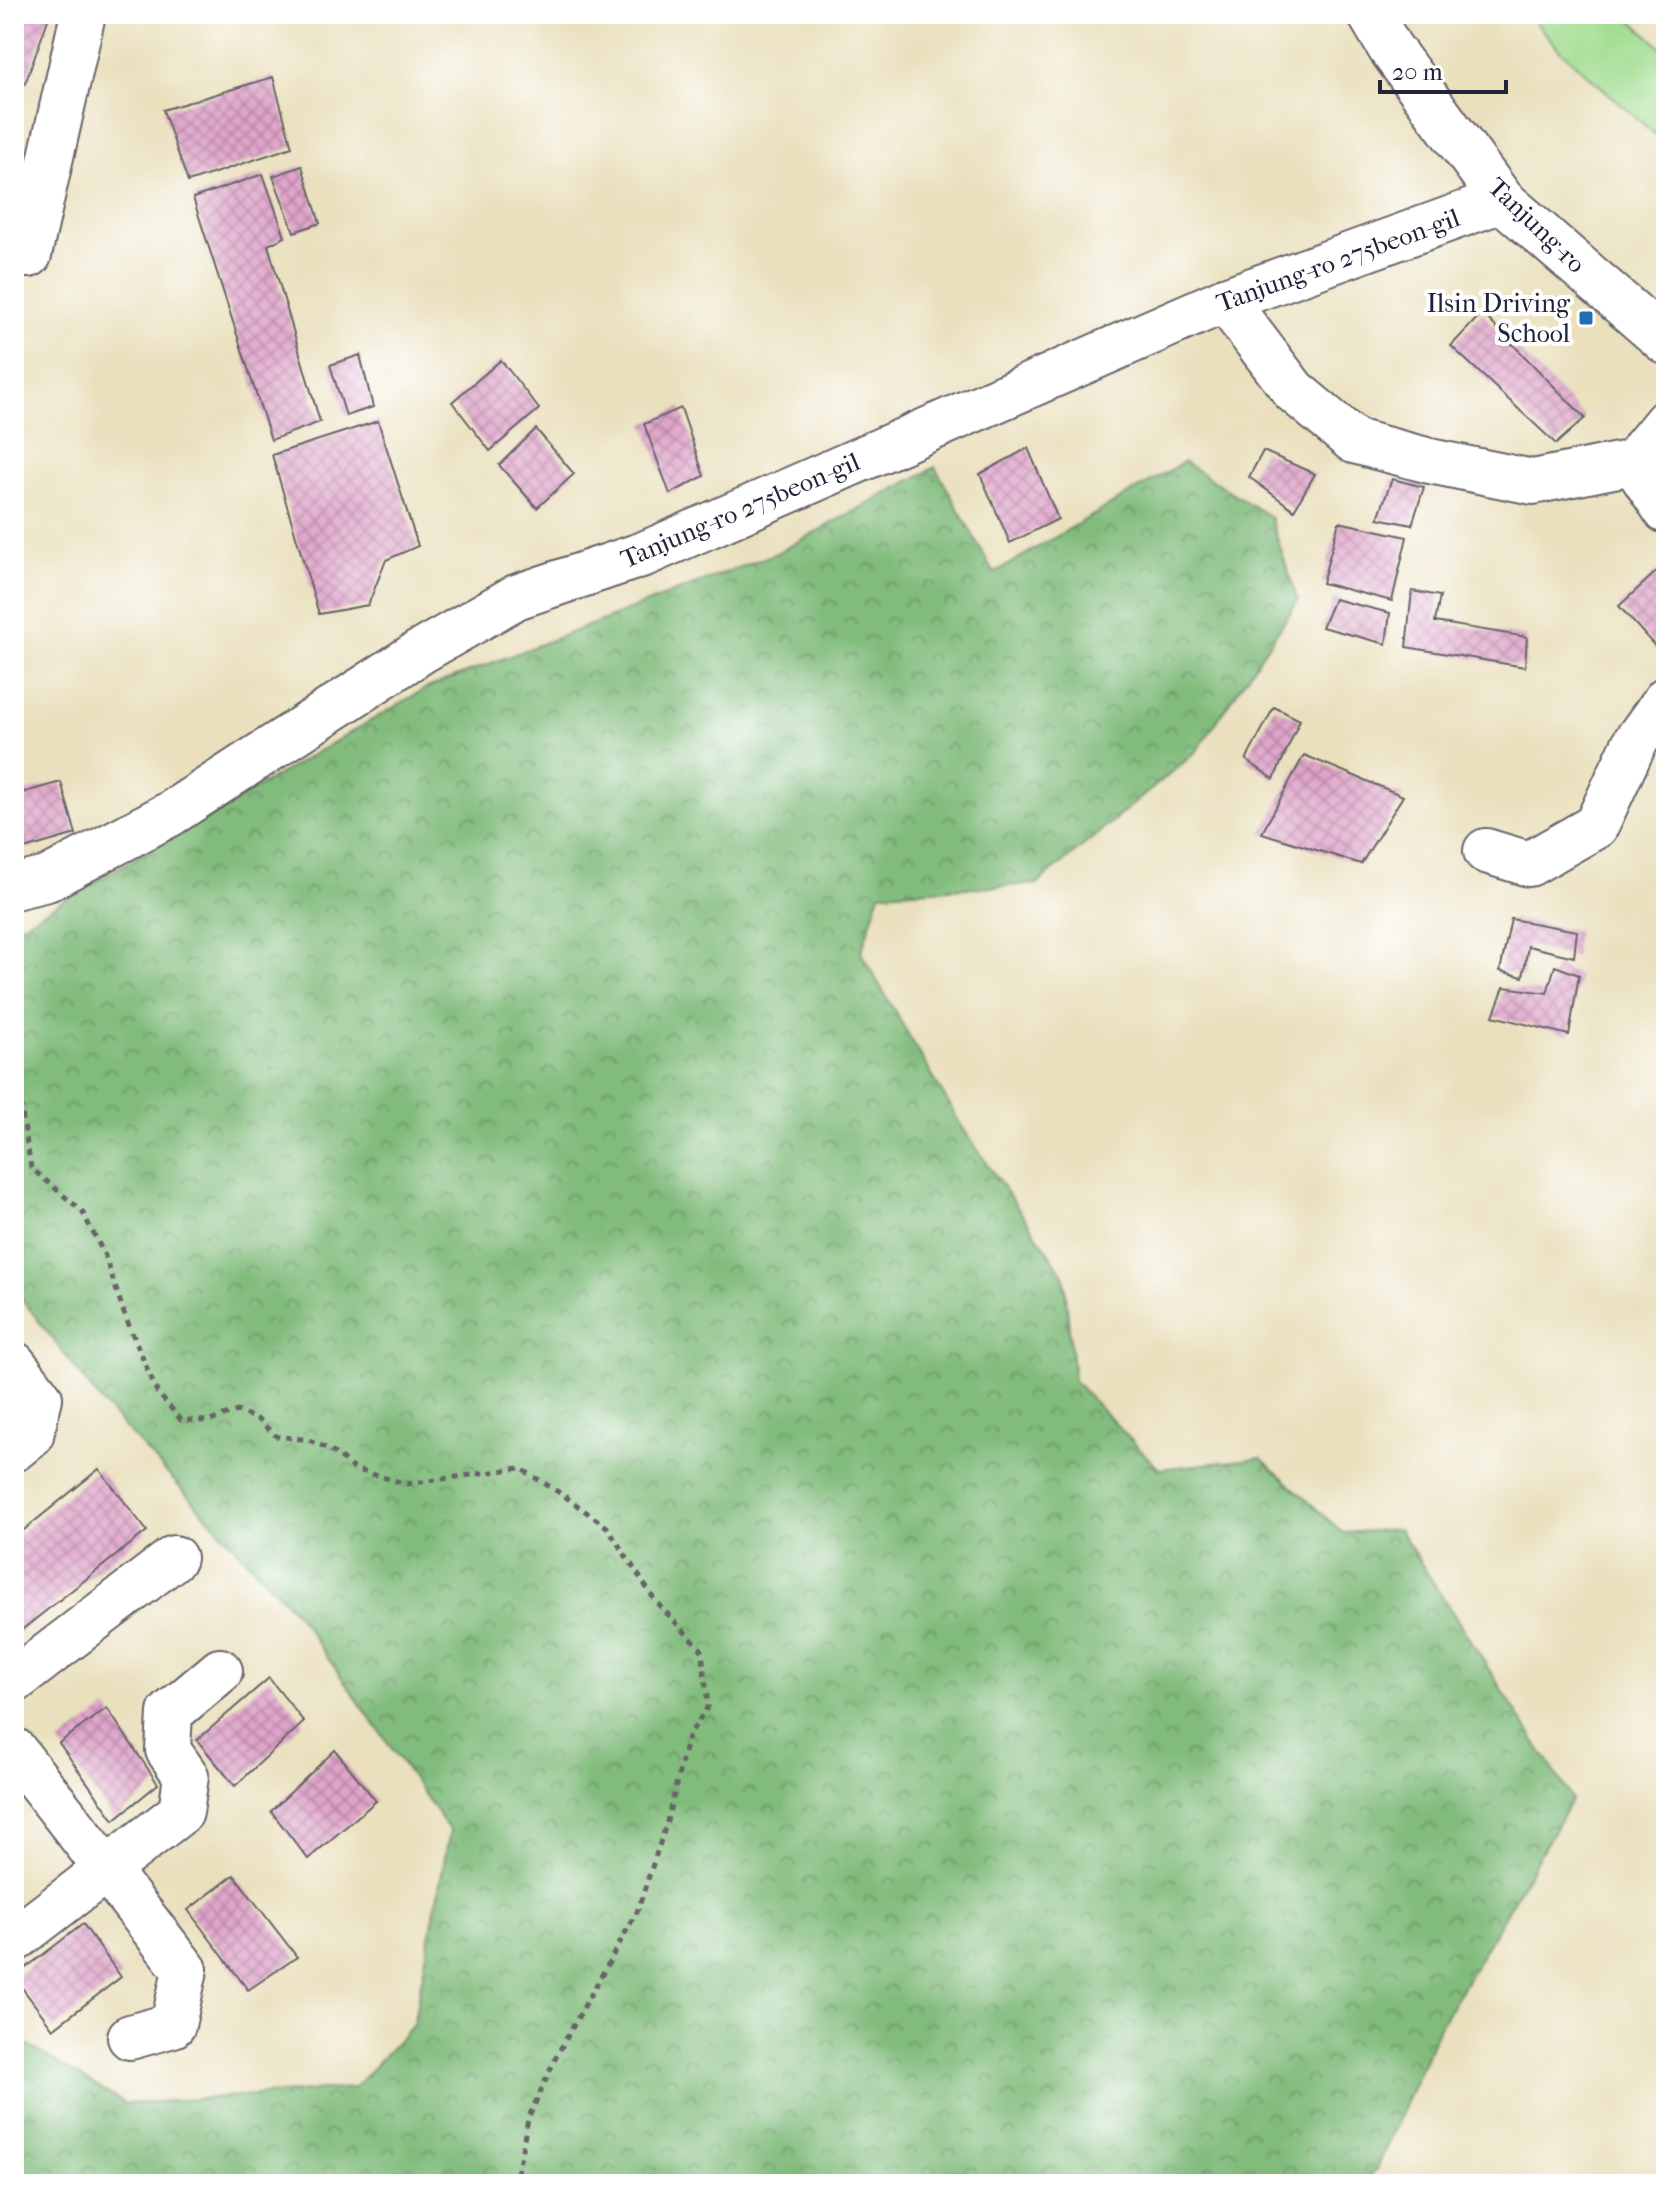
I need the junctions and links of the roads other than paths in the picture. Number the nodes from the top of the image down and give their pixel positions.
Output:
1 (83, 14) edge
2 (1370, 14) edge
3 (1502, 200) junction
4 (14, 254) edge
5 (1225, 300) junction
6 (1666, 342) edge
7 (1666, 422) edge
8 (1633, 462) junction
9 (1666, 511) edge
10 (1666, 699) edge
11 (1486, 851) dead end
12 (14, 887) edge
13 (14, 1364) edge
14 (14, 1449) edge
15 (174, 1558) dead end
16 (220, 1671) dead end
17 (14, 1681) edge
18 (19, 1766) edge
19 (106, 1868) junction
20 (14, 1940) edge
21 (130, 2037) dead end

1 - 4 street
2 - 3 street, Tanjung-ro
3 - 5 street, Tanjung-ro 275beon-gil
3 - 6 street, Tanjung-ro
5 - 8 street
5 - 12 street, Tanjung-ro 275beon-gil
7 - 8 street
8 - 9 street
10 - 11 street
13 - 14 street
15 - 17 street
16 - 19 street
18 - 19 street
19 - 20 street
19 - 21 street

